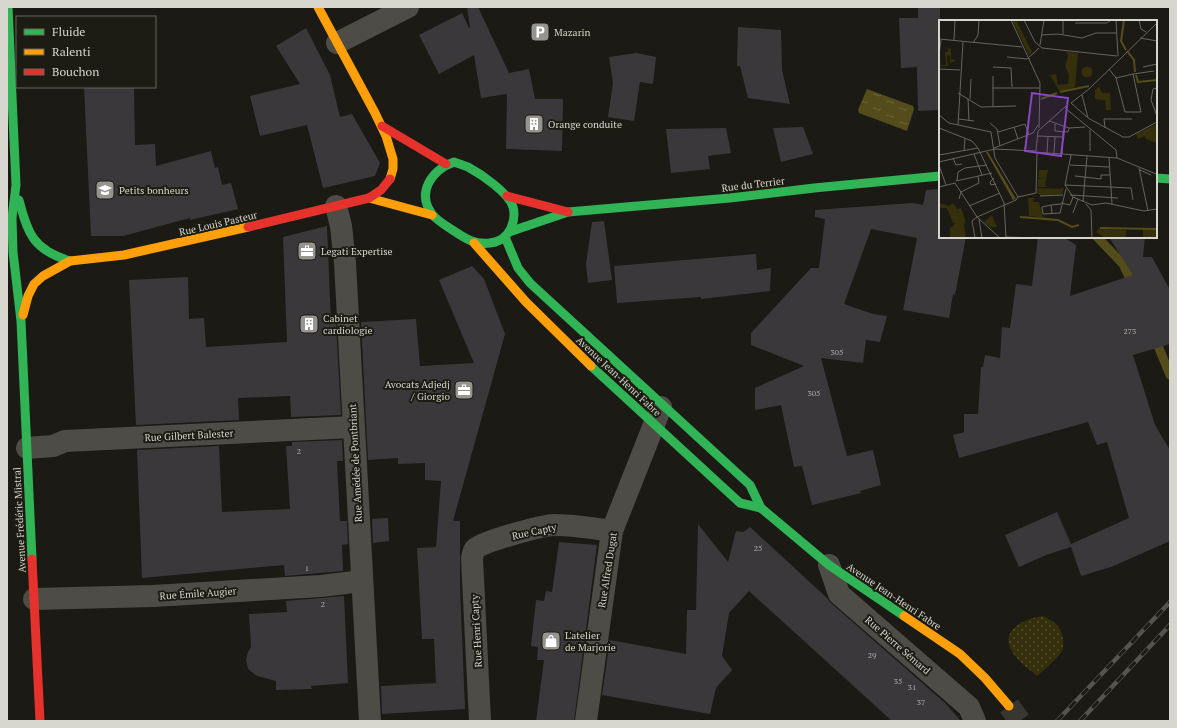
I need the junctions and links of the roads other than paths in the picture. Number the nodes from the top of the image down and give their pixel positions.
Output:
1 (8, 7) edge
2 (318, 7) edge
3 (408, 7) edge
4 (338, 43) junction
5 (382, 126) junction
6 (446, 164) junction
7 (939, 176) edge
8 (1157, 178) edge
9 (1170, 179) edge
10 (16, 185) junction
11 (507, 196) junction
12 (369, 198) junction
13 (336, 206) junction
14 (568, 212) junction
15 (432, 215) junction
16 (507, 234) junction
17 (474, 243) junction
18 (10, 253) edge
19 (70, 261) junction
20 (21, 322) junction
21 (658, 414) junction
22 (353, 427) junction
23 (27, 448) junction
24 (761, 508) junction
25 (612, 531) junction
26 (480, 545) joint
27 (829, 565) junction
28 (362, 581) junction
29 (34, 599) junction
30 (1010, 706) tunnel mouth
31 (40, 721) edge
32 (370, 721) edge
33 (480, 721) edge
34 (586, 721) edge
35 (975, 721) edge

1 - 10 main road, Avenue Frédéric Mistral
2 - 4 main road
3 - 4 street
4 - 5 main road
5 - 6 main road
5 - 12 main road, Rue Louis Pasteur
6 - 11 main road
6 - 15 main road
7 - 14 main road, Rue du Terrier
8 - 9 main road
10 - 18 main road, Avenue Frédéric Mistral
10 - 19 main road, Rue Louis Pasteur
11 - 14 main road, Rue du Terrier
11 - 16 main road
12 - 13 main road, Rue Louis Pasteur
12 - 15 main road, Rue Louis Pasteur
13 - 19 main road, Rue Louis Pasteur
13 - 22 street, Rue Amédée de Pontbriant
14 - 16 main road, Rue du Terrier
15 - 17 main road
16 - 17 main road
16 - 21 main road, Avenue Jean-Henri Fabre
17 - 21 main road, Avenue Jean-Henri Fabre
18 - 20 main road, Avenue Frédéric Mistral
19 - 20 main road, Rue Louis Pasteur
20 - 23 main road, Avenue Frédéric Mistral
21 - 24 main road, Avenue Jean-Henri Fabre
21 - 24 main road, Avenue Jean-Henri Fabre
21 - 25 street, Rue Alfred Dugat
22 - 23 street, Rue Gilbert Balester
22 - 28 street, Rue Amédée de Pontbriant
23 - 29 main road, Avenue Frédéric Mistral
24 - 27 main road, Avenue Jean-Henri Fabre
25 - 26 street, Rue Capty
25 - 34 street, Rue Alfred Dugat
26 - 33 street, Rue Henri Capty
27 - 30 main road, Avenue Jean-Henri Fabre
27 - 35 street, Rue Pierre Sémard
28 - 29 street, Rue Émile Augier
28 - 32 street, Rue Amédée de Pontbriant
29 - 31 main road, Avenue Frédéric Mistral

